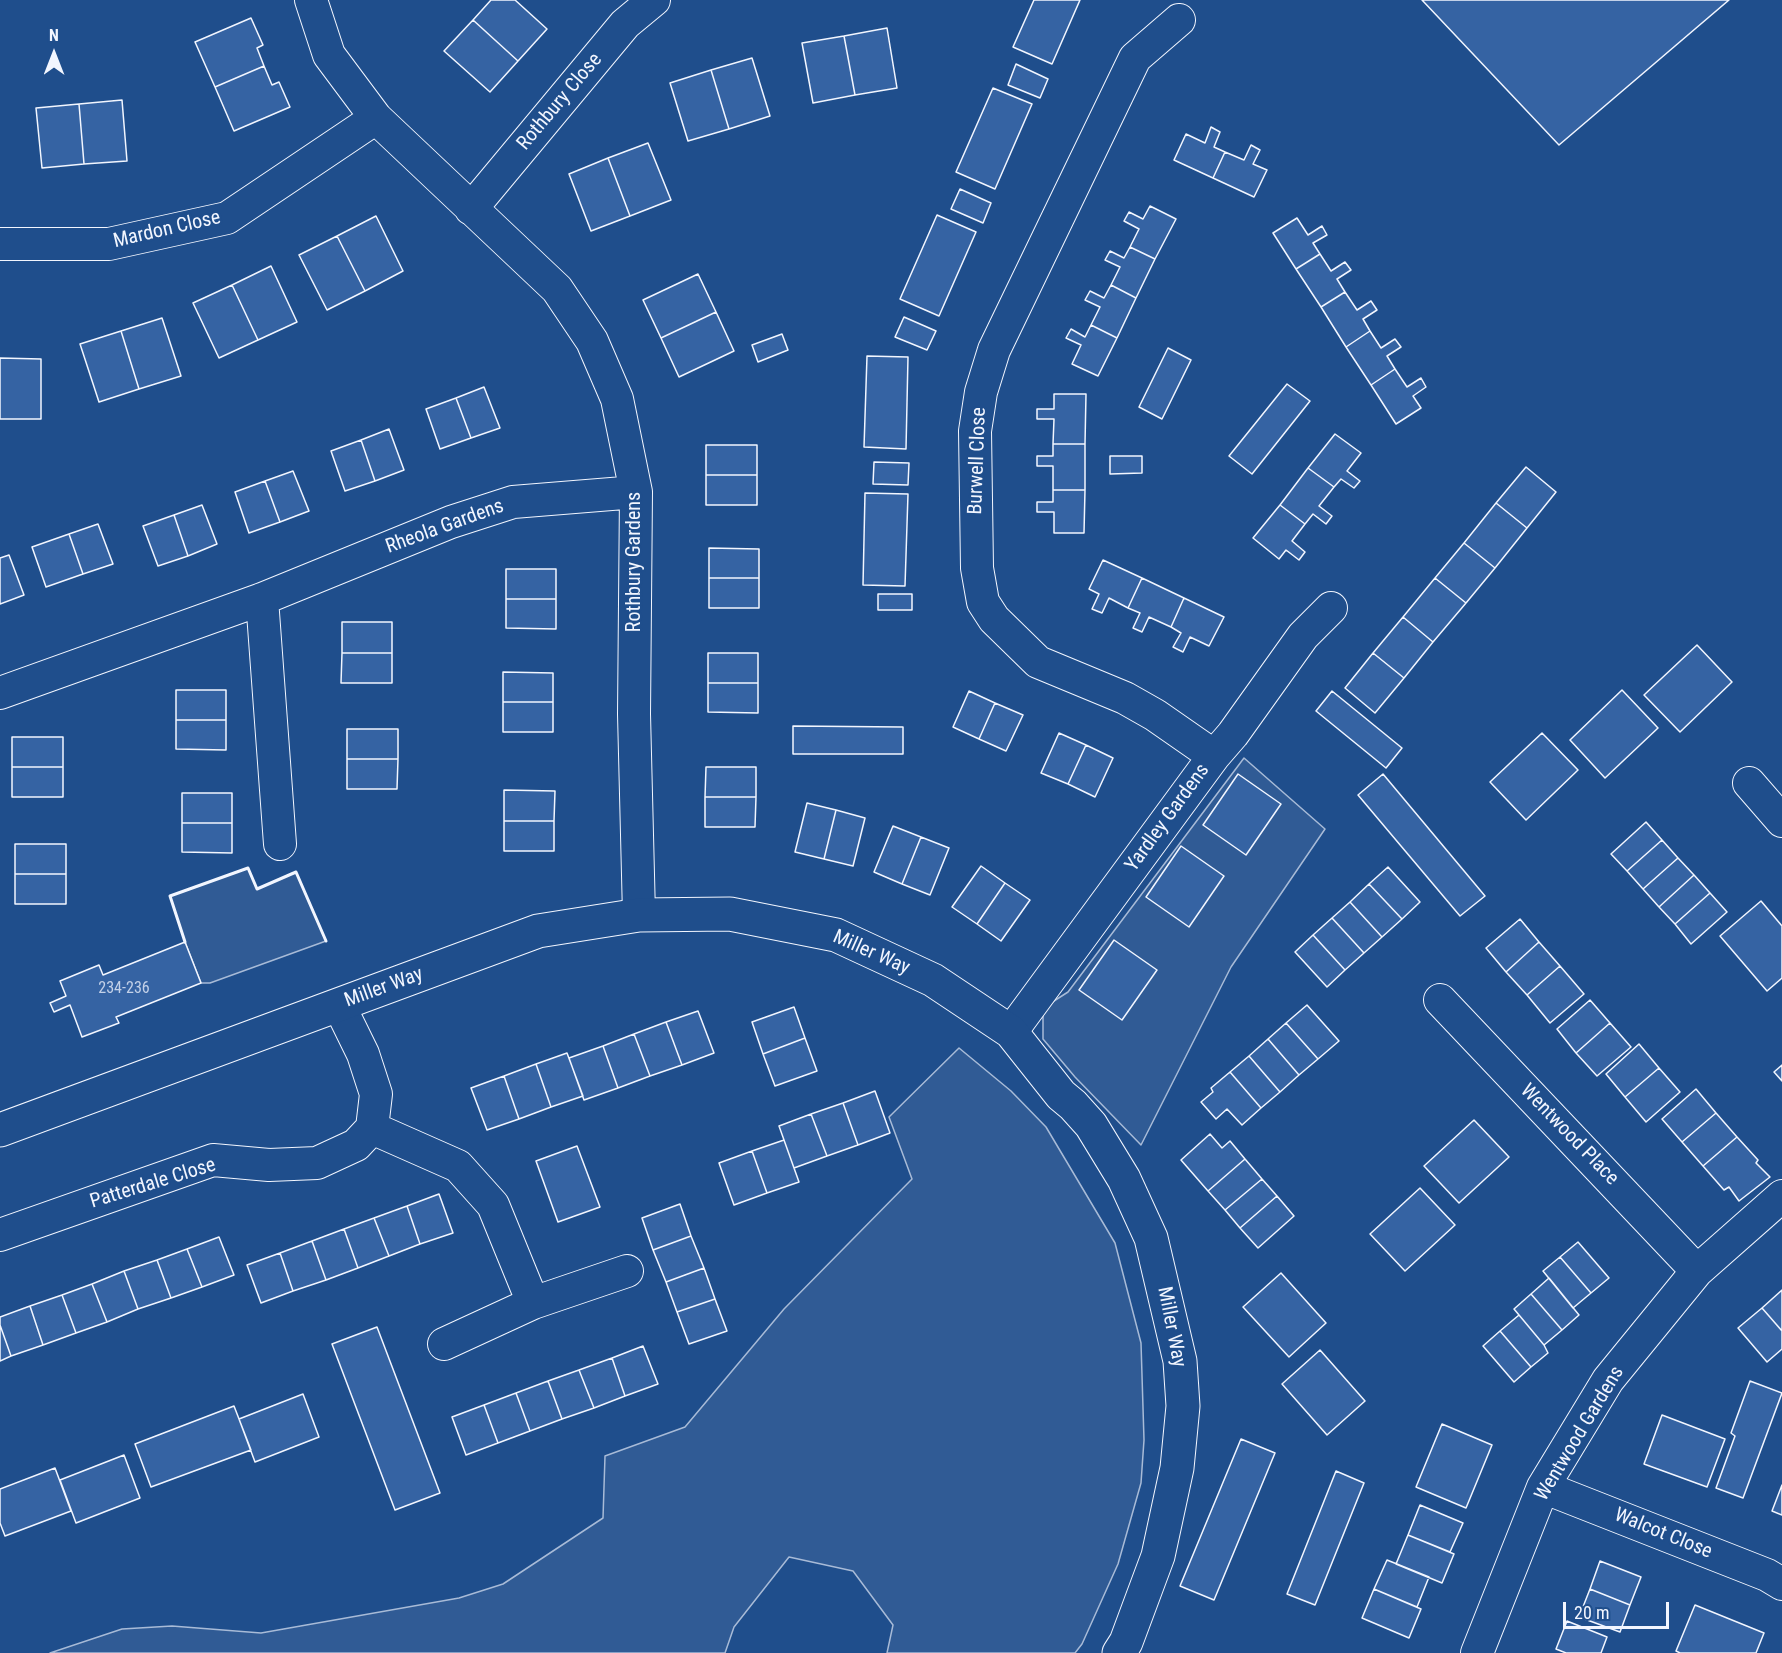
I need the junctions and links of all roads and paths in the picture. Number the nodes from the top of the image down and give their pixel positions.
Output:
1 (311, 0) edge
2 (654, 0) edge
3 (1179, 20) dead end
4 (376, 118) junction
5 (471, 209) junction
6 (0, 244) edge
7 (636, 492) junction
8 (262, 599) junction
9 (1331, 608) dead end
10 (0, 693) edge
11 (1214, 756) junction
12 (1749, 783) dead end
13 (1782, 820) edge
14 (280, 844) dead end
15 (639, 915) junction
16 (1440, 1000) dead end
17 (339, 1005) junction
18 (1011, 1032) junction
19 (372, 1128) junction
20 (0, 1130) edge
21 (1782, 1196) edge
22 (0, 1235) edge
23 (1697, 1270) junction
24 (627, 1271) dead end
25 (534, 1303) junction
26 (444, 1344) dead end
27 (1543, 1487) junction
28 (1782, 1584) edge
29 (1119, 1653) edge
30 (1477, 1653) edge

1 - 4 street, Rothbury Gardens
2 - 5 street, Rothbury Close
3 - 11 street, Burwell Close
4 - 5 street, Rothbury Gardens
4 - 6 street, Mardon Close
5 - 7 street, Rothbury Gardens
7 - 8 street, Rheola Gardens
7 - 15 street, Rothbury Gardens
8 - 10 street, Rheola Gardens
8 - 14 street
9 - 11 street, Yardley Gardens
11 - 18 street, Yardley Gardens
12 - 13 street
15 - 17 street, Miller Way
15 - 18 street, Miller Way
16 - 23 street, Wentwood Place
17 - 19 street
17 - 20 street, Miller Way
18 - 29 street, Miller Way
19 - 22 street, Patterdale Close
19 - 25 street
21 - 23 street, Wentwood Gardens
23 - 27 street, Wentwood Gardens
24 - 25 street
25 - 26 street
27 - 28 street, Walcot Close
27 - 30 street, Wentwood Gardens

